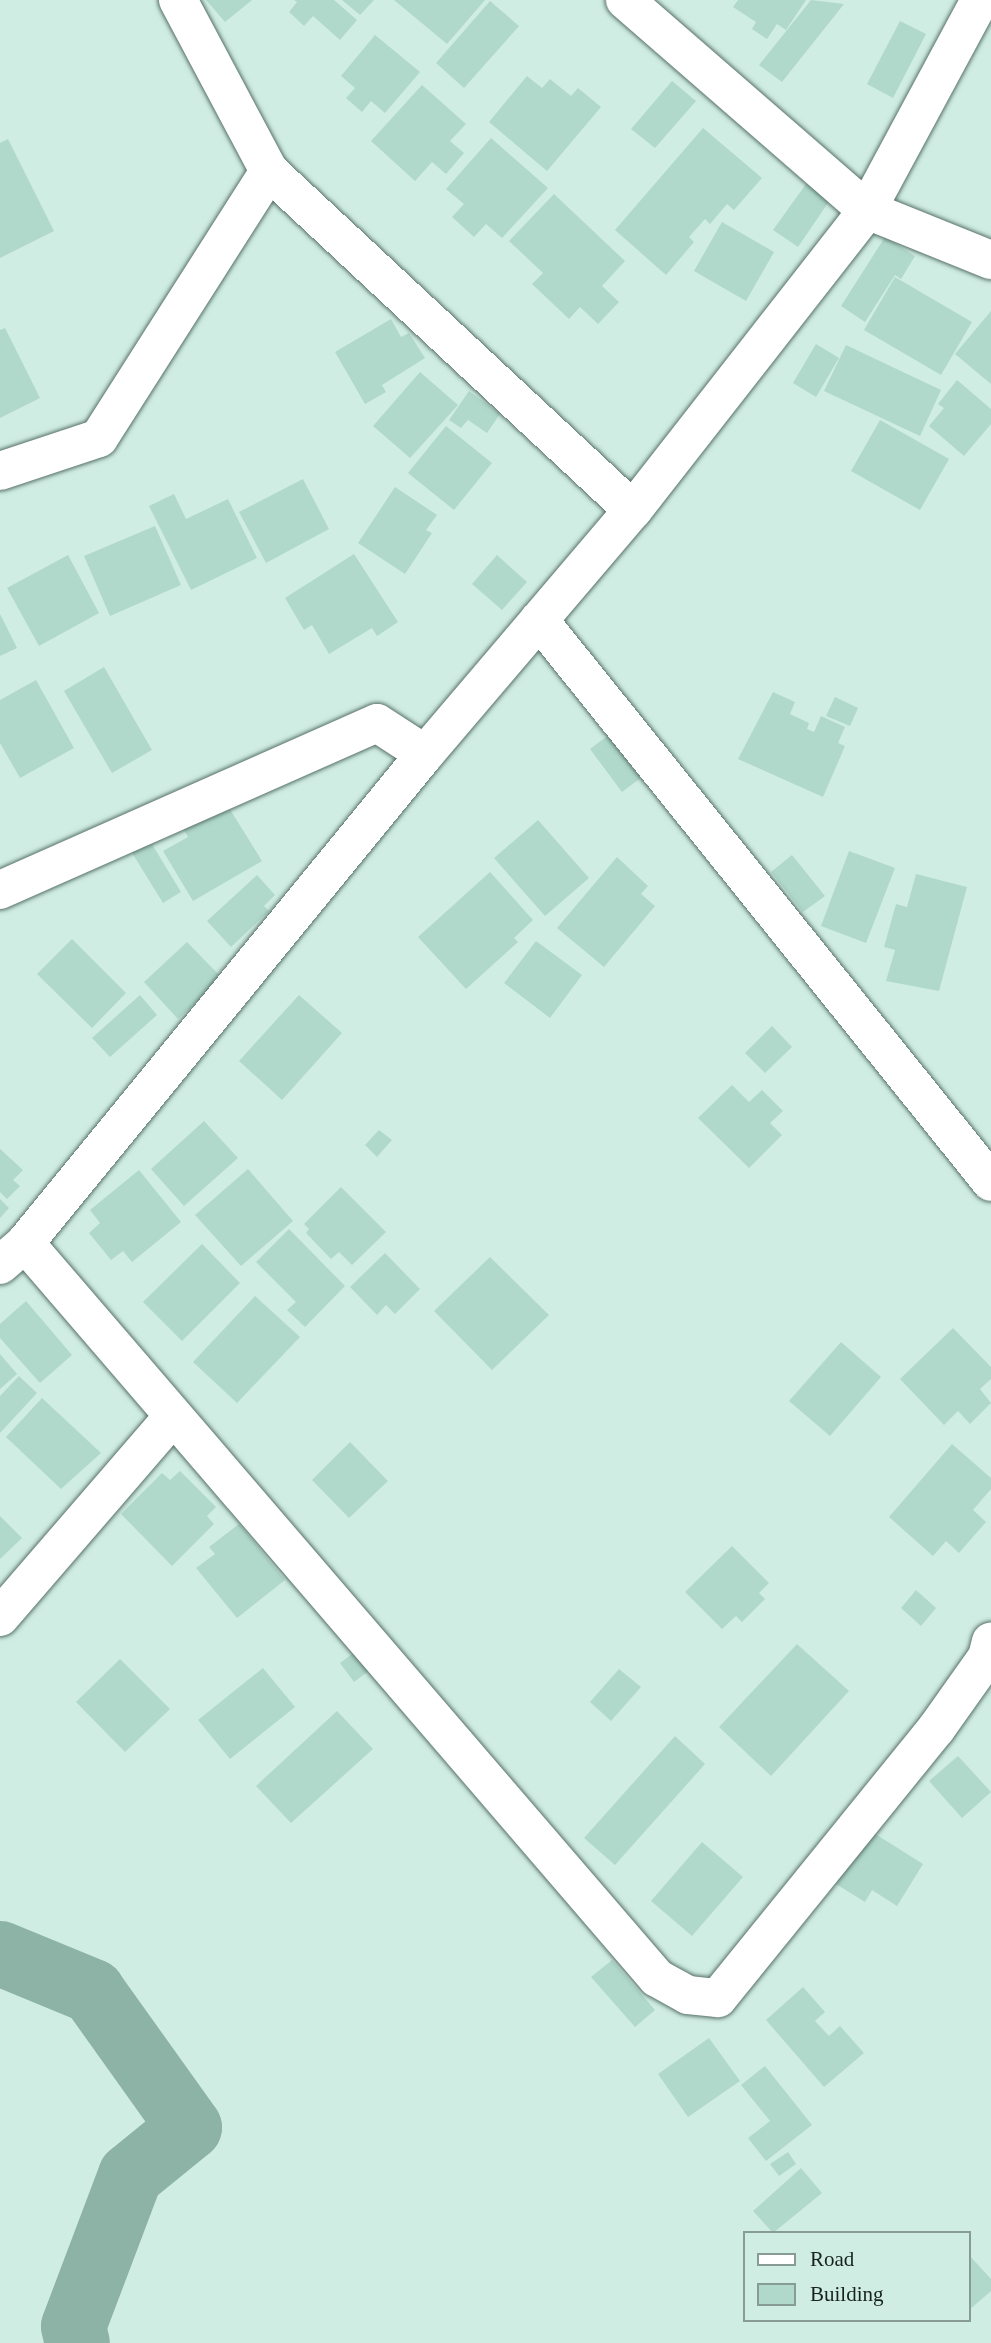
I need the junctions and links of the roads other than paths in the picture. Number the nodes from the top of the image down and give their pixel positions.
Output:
1 (178, 0) edge
2 (625, 0) edge
3 (980, 0) edge
4 (269, 171) junction
5 (867, 210) junction
6 (991, 260) edge
7 (0, 471) edge
8 (633, 509) junction
9 (539, 620) junction
10 (425, 754) junction
11 (0, 890) edge
12 (991, 1182) edge
13 (12, 1254) edge
14 (172, 1418) junction
15 (0, 1617) edge
16 (990, 1652) edge

1 - 4 street
2 - 5 street
3 - 5 street
4 - 7 street
4 - 8 street
5 - 6 street
5 - 8 street
8 - 9 street
9 - 10 street
9 - 12 street
10 - 11 street
10 - 13 street
13 - 14 street
14 - 15 street
14 - 16 street

